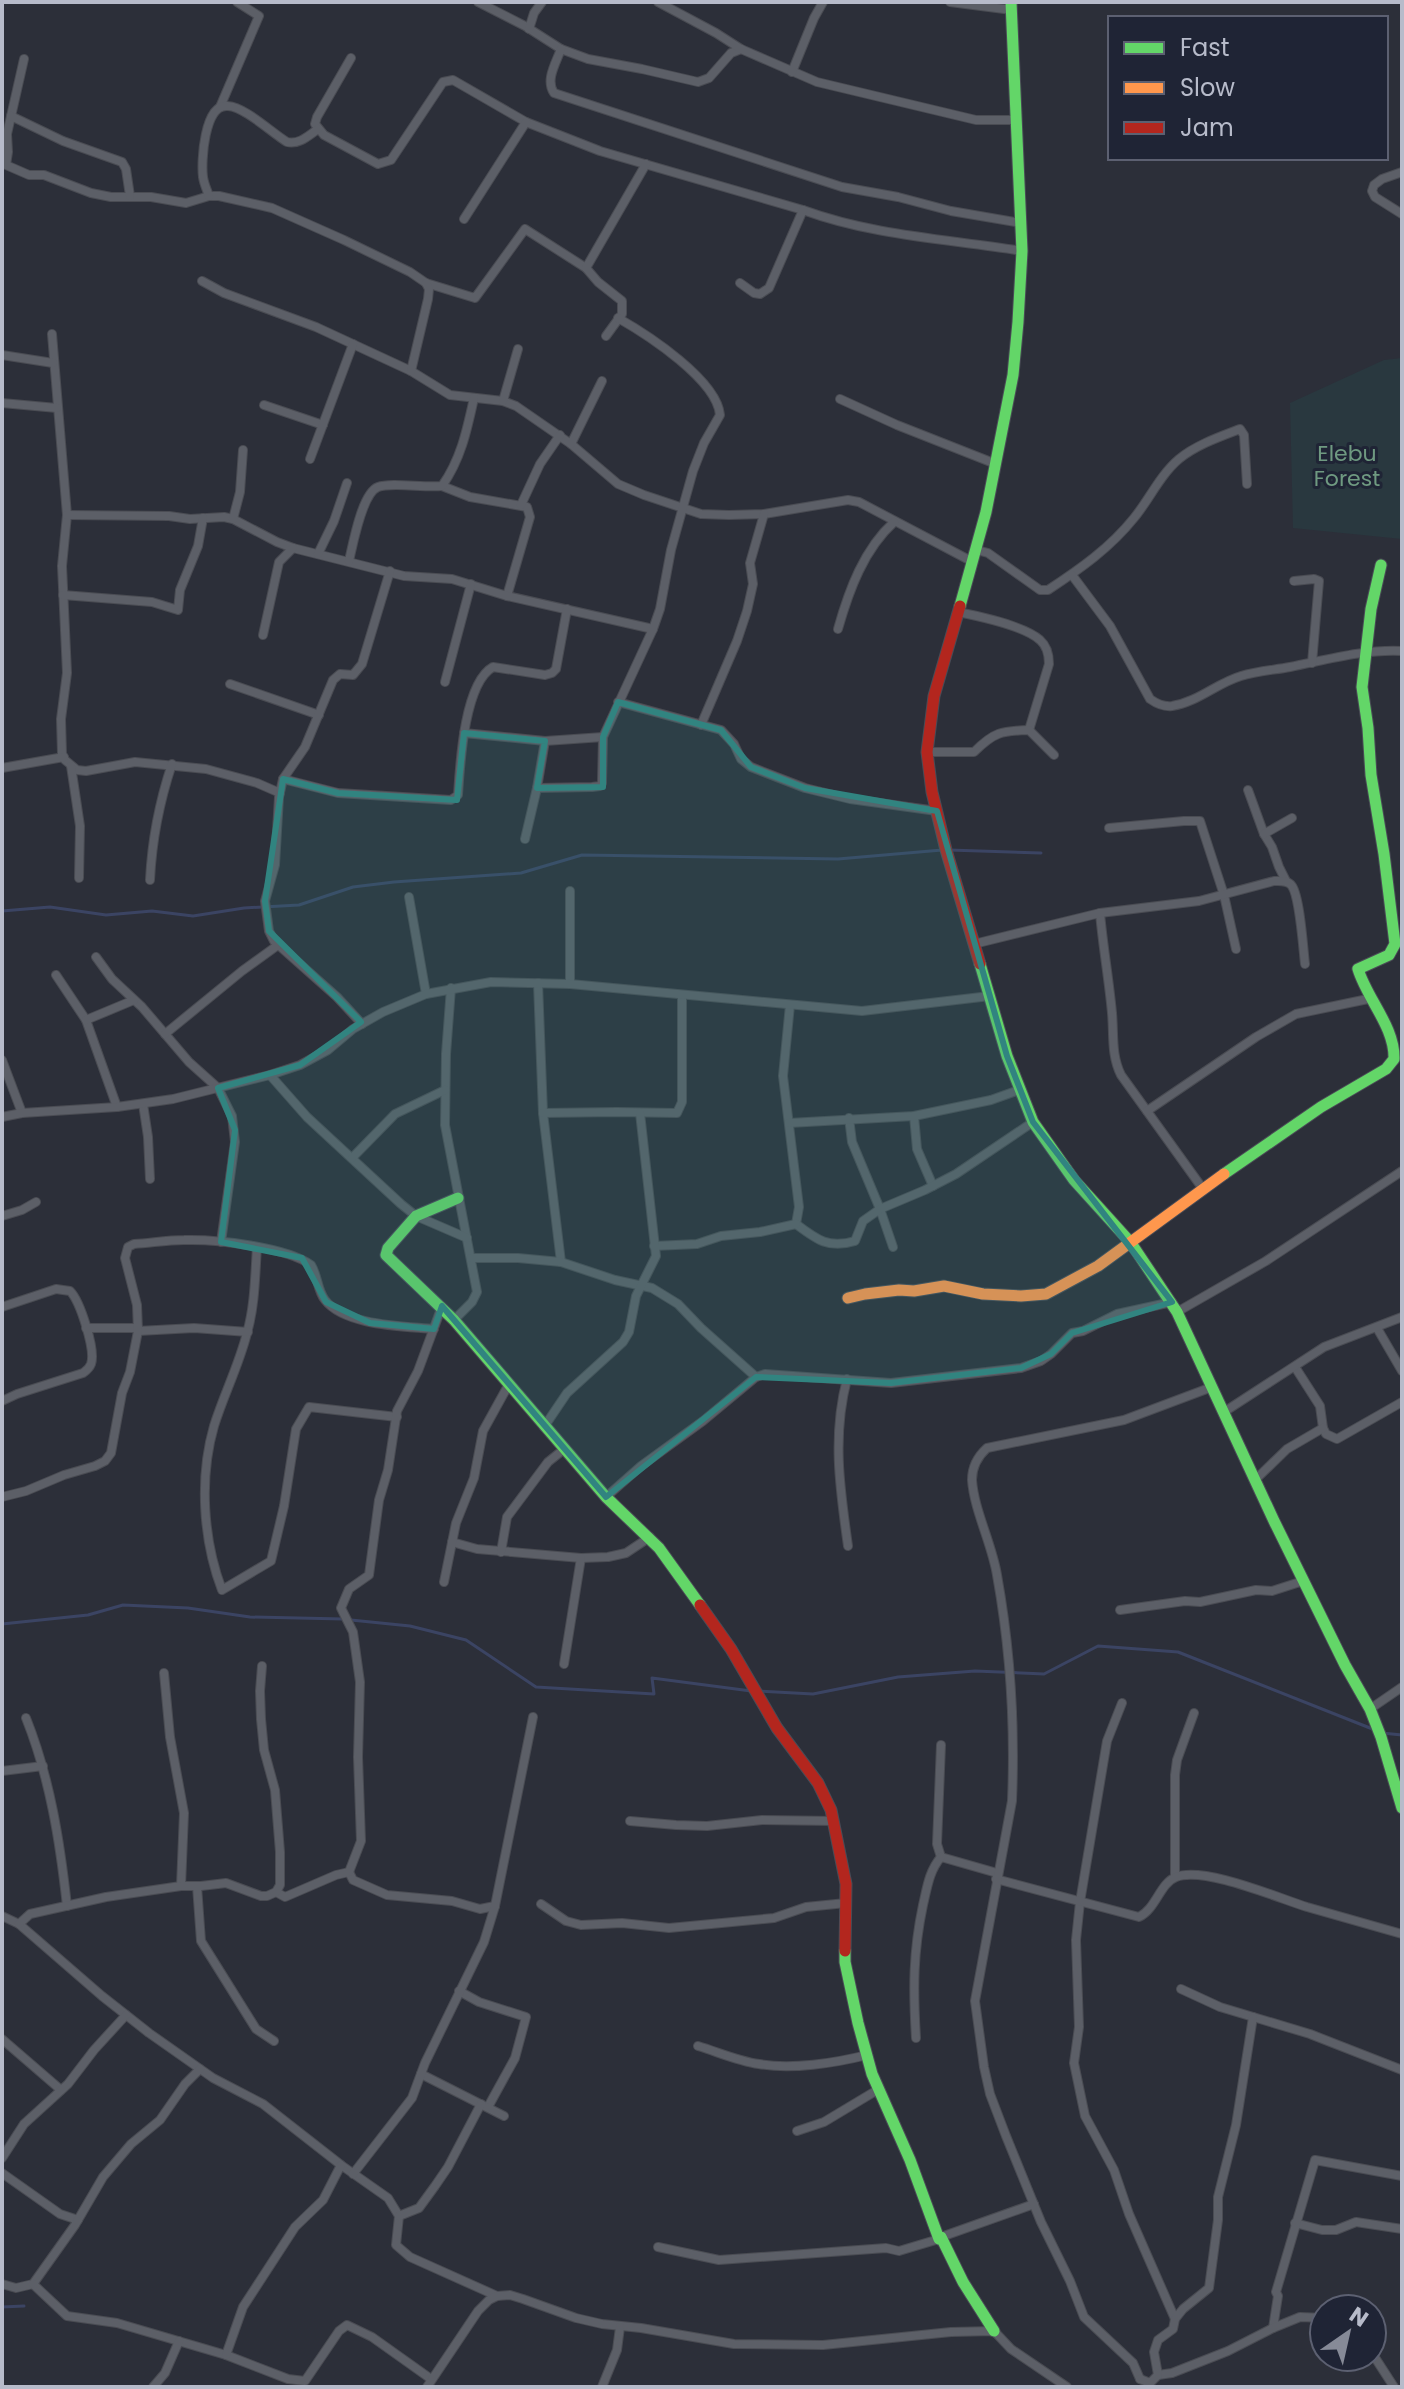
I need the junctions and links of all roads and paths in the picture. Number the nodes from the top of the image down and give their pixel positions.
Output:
1 (237, 2) edge
2 (478, 2) edge
3 (542, 2) edge
4 (658, 2) edge
5 (823, 2) edge
6 (950, 2) edge
7 (1012, 6) edge
8 (529, 29) junction
9 (561, 49) junction
10 (741, 49) junction
11 (351, 58) dead end
12 (24, 59) dead end
13 (792, 72) junction
14 (220, 107) junction
15 (11, 116) junction
16 (1017, 120) junction
17 (526, 122) junction
18 (318, 129) junction
19 (7, 134) junction
20 (2, 147) edge
21 (646, 164) junction
22 (1402, 172) edge
23 (130, 196) junction
24 (209, 196) junction
25 (803, 210) junction
26 (1402, 214) edge
27 (464, 219) dead end
28 (1021, 223) junction
29 (1022, 251) junction
30 (586, 268) junction
31 (202, 281) dead end
32 (426, 283) junction
33 (740, 283) dead end
34 (618, 318) junction
35 (52, 334) dead end
36 (606, 336) dead end
37 (353, 344) junction
38 (518, 349) dead end
39 (2, 355) edge
40 (53, 363) junction
41 (411, 371) junction
42 (602, 381) dead end
43 (474, 398) junction
44 (840, 399) dead end
45 (503, 401) junction
46 (2, 403) edge
47 (264, 405) dead end
48 (57, 408) junction
49 (323, 425) junction
50 (560, 435) junction
51 (571, 444) junction
52 (243, 450) dead end
53 (310, 459) dead end
54 (996, 464) junction
55 (347, 483) dead end
56 (1247, 484) dead end
57 (442, 486) junction
58 (521, 505) junction
59 (683, 509) junction
60 (764, 514) junction
61 (67, 515) junction
62 (203, 518) junction
63 (233, 519) junction
64 (894, 522) junction
65 (293, 548) junction
66 (977, 550) junction
67 (318, 554) junction
68 (349, 561) junction
69 (973, 562) junction
70 (1381, 565) dead end
71 (390, 571) junction
72 (1072, 575) junction
73 (1294, 581) dead end
74 (471, 584) junction
75 (63, 595) junction
76 (507, 596) junction
77 (567, 609) junction
78 (958, 612) junction
79 (653, 629) junction
80 (838, 629) dead end
81 (263, 635) dead end
82 (1402, 651) edge
83 (1365, 654) junction
84 (1312, 663) junction
85 (445, 682) dead end
86 (230, 684) dead end
87 (618, 702) junction
88 (319, 715) junction
89 (701, 725) junction
90 (1029, 730) junction
91 (464, 733) junction
92 (603, 737) junction
93 (545, 741) junction
94 (927, 752) junction
95 (1054, 755) dead end
96 (64, 757) junction
97 (172, 764) junction
98 (71, 766) junction
99 (2, 768) edge
100 (283, 779) junction
101 (537, 788) junction
102 (1248, 790) dead end
103 (280, 793) junction
104 (937, 811) junction
105 (1292, 818) dead end
106 (1109, 828) dead end
107 (1264, 834) junction
108 (525, 839) dead end
109 (79, 878) dead end
110 (150, 880) dead end
111 (1286, 881) junction
112 (570, 891) dead end
113 (1224, 895) junction
114 (409, 897) dead end
115 (1100, 913) junction
116 (974, 944) junction
117 (278, 945) junction
118 (1236, 949) dead end
119 (1397, 953) edge
120 (96, 957) dead end
121 (1305, 964) dead end
122 (56, 975) dead end
123 (538, 983) junction
124 (570, 984) junction
125 (451, 988) junction
126 (426, 994) junction
127 (682, 995) junction
128 (990, 996) junction
129 (1368, 999) junction
130 (134, 1000) junction
131 (790, 1005) junction
132 (86, 1020) junction
133 (362, 1024) junction
134 (165, 1034) junction
135 (2, 1060) edge
136 (1399, 1061) edge
137 (270, 1075) junction
138 (218, 1088) junction
139 (445, 1090) junction
140 (1019, 1090) junction
141 (143, 1104) junction
142 (117, 1107) junction
143 (1147, 1111) junction
144 (22, 1113) junction
145 (543, 1113) junction
146 (640, 1113) junction
147 (914, 1116) junction
148 (2, 1117) edge
149 (849, 1118) junction
150 (1033, 1122) junction
151 (789, 1123) junction
152 (352, 1158) junction
153 (1400, 1176) edge
154 (150, 1179) dead end
155 (933, 1186) junction
156 (1203, 1189) junction
157 (458, 1198) junction
158 (36, 1202) dead end
159 (880, 1209) junction
160 (2, 1216) edge
161 (416, 1216) junction
162 (796, 1224) junction
163 (467, 1238) junction
164 (221, 1242) junction
165 (1131, 1243) junction
166 (654, 1246) junction
167 (257, 1247) junction
168 (893, 1247) dead end
169 (471, 1258) junction
170 (561, 1262) junction
171 (641, 1286) junction
172 (848, 1298) dead end
173 (2, 1307) edge
174 (1175, 1307) junction
175 (441, 1309) junction
176 (1402, 1317) edge
177 (454, 1320) junction
178 (86, 1328) junction
179 (1377, 1328) junction
180 (138, 1329) junction
181 (434, 1329) junction
182 (248, 1332) junction
183 (1295, 1367) junction
184 (1402, 1371) edge
185 (756, 1377) junction
186 (847, 1379) junction
187 (509, 1384) junction
188 (1212, 1387) junction
189 (2, 1401) edge
190 (1402, 1402) edge
191 (1224, 1412) junction
192 (397, 1417) junction
193 (544, 1427) junction
194 (1323, 1428) junction
195 (563, 1450) junction
196 (1256, 1479) junction
197 (2, 1497) edge
198 (606, 1497) junction
199 (650, 1537) junction
200 (452, 1542) junction
201 (848, 1546) dead end
202 (501, 1552) junction
203 (581, 1558) junction
204 (1303, 1581) junction
205 (444, 1582) dead end
206 (1120, 1610) dead end
207 (564, 1664) dead end
208 (262, 1666) dead end
209 (164, 1673) dead end
210 (1402, 1687) edge
211 (1122, 1703) dead end
212 (1370, 1709) junction
213 (1194, 1713) dead end
214 (533, 1717) dead end
215 (26, 1718) dead end
216 (941, 1745) dead end
217 (43, 1766) junction
218 (2, 1771) edge
219 (1402, 1808) edge
220 (630, 1821) dead end
221 (834, 1821) junction
222 (941, 1857) junction
223 (349, 1872) junction
224 (996, 1876) junction
225 (1175, 1877) junction
226 (181, 1886) junction
227 (197, 1886) junction
228 (276, 1892) junction
229 (1080, 1902) junction
230 (846, 1903) junction
231 (541, 1904) dead end
232 (67, 1906) junction
233 (495, 1906) junction
234 (2, 1916) edge
235 (19, 1924) junction
236 (1402, 1934) edge
237 (1181, 1989) dead end
238 (459, 1991) junction
239 (126, 2015) junction
240 (1253, 2017) junction
241 (916, 2038) dead end
242 (2, 2039) edge
243 (274, 2041) dead end
244 (698, 2046) dead end
245 (867, 2055) junction
246 (200, 2069) junction
247 (1402, 2070) edge
248 (421, 2074) junction
249 (879, 2089) junction
250 (61, 2090) junction
251 (485, 2106) junction
252 (504, 2116) dead end
253 (797, 2131) dead end
254 (2, 2158) edge
255 (341, 2165) junction
256 (2, 2173) edge
257 (353, 2174) junction
258 (1402, 2176) edge
259 (1034, 2204) junction
260 (399, 2216) junction
261 (78, 2220) junction
262 (1295, 2223) junction
263 (1402, 2229) edge
264 (940, 2238) junction
265 (658, 2247) dead end
266 (2, 2284) edge
267 (33, 2284) junction
268 (497, 2296) junction
269 (1308, 2317) edge
270 (1175, 2319) junction
271 (620, 2327) junction
272 (1273, 2328) junction
273 (994, 2331) junction
274 (179, 2341) junction
275 (226, 2355) junction
276 (1158, 2375) junction
277 (429, 2383) edge
278 (306, 2384) edge
279 (1137, 2384) edge
280 (153, 2387) edge
281 (602, 2387) edge
282 (1067, 2387) edge

1 - 14 street
2 - 8 street
3 - 8 street
4 - 10 street
5 - 13 street
6 - 7 street
7 - 16 street
8 - 9 street
9 - 10 street
9 - 28 street
10 - 13 street
11 - 18 street
12 - 15 street
13 - 16 street
14 - 18 street
14 - 24 street
15 - 19 street
15 - 23 street
16 - 28 street
17 - 18 street
17 - 21 street
17 - 27 street
19 - 20 street
19 - 23 street
21 - 25 street
21 - 30 street
22 - 26 street
23 - 24 street
24 - 32 street
25 - 29 street
25 - 33 street
28 - 29 street
29 - 54 street
30 - 32 street
30 - 34 street
31 - 37 street
32 - 41 street
34 - 36 street
34 - 59 street
35 - 40 street
37 - 41 street
37 - 49 street
38 - 45 street
39 - 40 street
40 - 48 street
41 - 43 street
42 - 51 street
43 - 45 street
43 - 57 street
44 - 54 street
45 - 50 street
46 - 48 street
47 - 49 street
48 - 61 street
49 - 53 street
50 - 51 street
50 - 58 street
51 - 59 street
52 - 63 street
54 - 66 street
55 - 67 street
56 - 72 street
57 - 58 street
57 - 68 street
58 - 76 street
59 - 60 street
59 - 79 street
60 - 64 street
60 - 89 street
61 - 62 street
61 - 75 street
62 - 63 street
62 - 75 street
63 - 65 street
64 - 69 street
64 - 80 street
65 - 67 street
65 - 81 street
66 - 69 street
66 - 72 street
67 - 68 street
68 - 71 street
69 - 78 street
70 - 83 street
71 - 74 street
71 - 88 street
72 - 84 street
73 - 84 street
74 - 76 street
74 - 85 street
75 - 96 street
76 - 77 street
77 - 79 street
77 - 91 street
78 - 90 street
78 - 94 street
79 - 87 street
82 - 83 street
83 - 84 street
83 - 119 street
86 - 88 street
87 - 89 street
87 - 92 street
88 - 100 street
89 - 104 street
90 - 94 street
90 - 95 street
91 - 93 street
91 - 100 street
92 - 93 street
92 - 101 street
93 - 101 street
94 - 104 street
96 - 98 street
96 - 99 street
97 - 98 street
97 - 103 street
97 - 110 street
98 - 109 street
100 - 103 street
101 - 108 street
102 - 107 street
103 - 117 street
104 - 116 street
105 - 107 street
106 - 113 street
107 - 111 street
111 - 113 street
111 - 121 street
112 - 124 street
113 - 115 street
113 - 118 street
114 - 126 street
115 - 116 street
115 - 143 street
116 - 128 street
117 - 133 street
117 - 134 street
119 - 129 street
120 - 130 street
122 - 132 street
123 - 124 street
123 - 125 street
123 - 145 street
124 - 127 street
125 - 126 street
125 - 139 street
126 - 133 street
127 - 131 street
127 - 146 street
128 - 131 street
128 - 140 street
129 - 136 street
129 - 143 street
130 - 132 street
130 - 134 street
131 - 151 street
132 - 142 street
133 - 137 street
134 - 138 street
135 - 144 street
136 - 156 street
137 - 138 street
137 - 152 street
138 - 141 street
138 - 164 street
139 - 152 street
139 - 157 street
140 - 147 street
140 - 150 street
141 - 142 street
141 - 154 street
142 - 144 street
143 - 156 street
144 - 148 street
145 - 146 street
145 - 170 street
146 - 166 street
147 - 149 street
147 - 155 street
149 - 151 street
149 - 159 street
150 - 155 street
150 - 165 street
151 - 162 street
152 - 161 street
153 - 174 street
155 - 159 street
156 - 165 street
157 - 161 street
157 - 163 street
158 - 160 street
159 - 162 street
159 - 168 street
161 - 163 street
161 - 175 street
162 - 166 street
163 - 169 street
164 - 167 street
164 - 180 street
165 - 172 street
165 - 174 street
166 - 171 street
167 - 181 street
167 - 182 street
169 - 170 street
169 - 177 street
170 - 171 street
171 - 185 street
171 - 193 street
173 - 178 street
174 - 186 street
174 - 188 street
175 - 177 street
175 - 181 street
176 - 179 street
177 - 187 street
178 - 180 street
178 - 189 street
179 - 183 street
179 - 184 street
180 - 182 street
180 - 197 street
181 - 192 street
182 - 192 street
183 - 191 street
183 - 194 street
185 - 186 street
185 - 198 street
186 - 201 street
187 - 193 street
187 - 200 street
188 - 191 street
188 - 224 street
190 - 194 street
191 - 196 street
192 - 223 street
193 - 195 street
194 - 196 street
195 - 198 street
195 - 202 street
196 - 204 street
198 - 199 street
199 - 203 street
199 - 221 street
200 - 202 street
200 - 205 street
202 - 203 street
203 - 207 street
204 - 206 street
204 - 212 street
208 - 228 street
209 - 226 street
210 - 212 street
211 - 229 street
212 - 219 street
213 - 225 street
214 - 233 street
215 - 217 street
216 - 222 street
217 - 218 street
217 - 232 street
220 - 221 street
221 - 230 street
222 - 224 street
222 - 241 street
223 - 228 street
223 - 233 street
224 - 229 street
224 - 259 street
225 - 229 street
225 - 236 street
226 - 227 street
226 - 232 street
227 - 228 street
227 - 243 street
229 - 270 street
230 - 231 street
230 - 245 street
232 - 235 street
233 - 238 street
234 - 235 street
235 - 239 street
237 - 240 street
238 - 248 street
238 - 251 street
239 - 246 street
239 - 250 street
240 - 247 street
240 - 270 street
242 - 250 street
244 - 245 street
245 - 249 street
246 - 255 street
246 - 261 street
248 - 251 street
248 - 257 street
249 - 253 street
249 - 264 street
250 - 254 street
251 - 252 street
251 - 260 street
255 - 257 street
255 - 275 street
256 - 261 street
257 - 260 street
258 - 262 street
259 - 264 street
259 - 279 street
260 - 268 street
261 - 267 street
262 - 263 street
262 - 272 street
264 - 265 street
264 - 273 street
266 - 267 street
267 - 274 street
268 - 271 street
268 - 277 street
269 - 272 street
270 - 276 street
271 - 273 street
271 - 281 street
272 - 276 street
273 - 282 street
274 - 275 street
274 - 280 street
275 - 278 street
276 - 279 street
277 - 278 street

